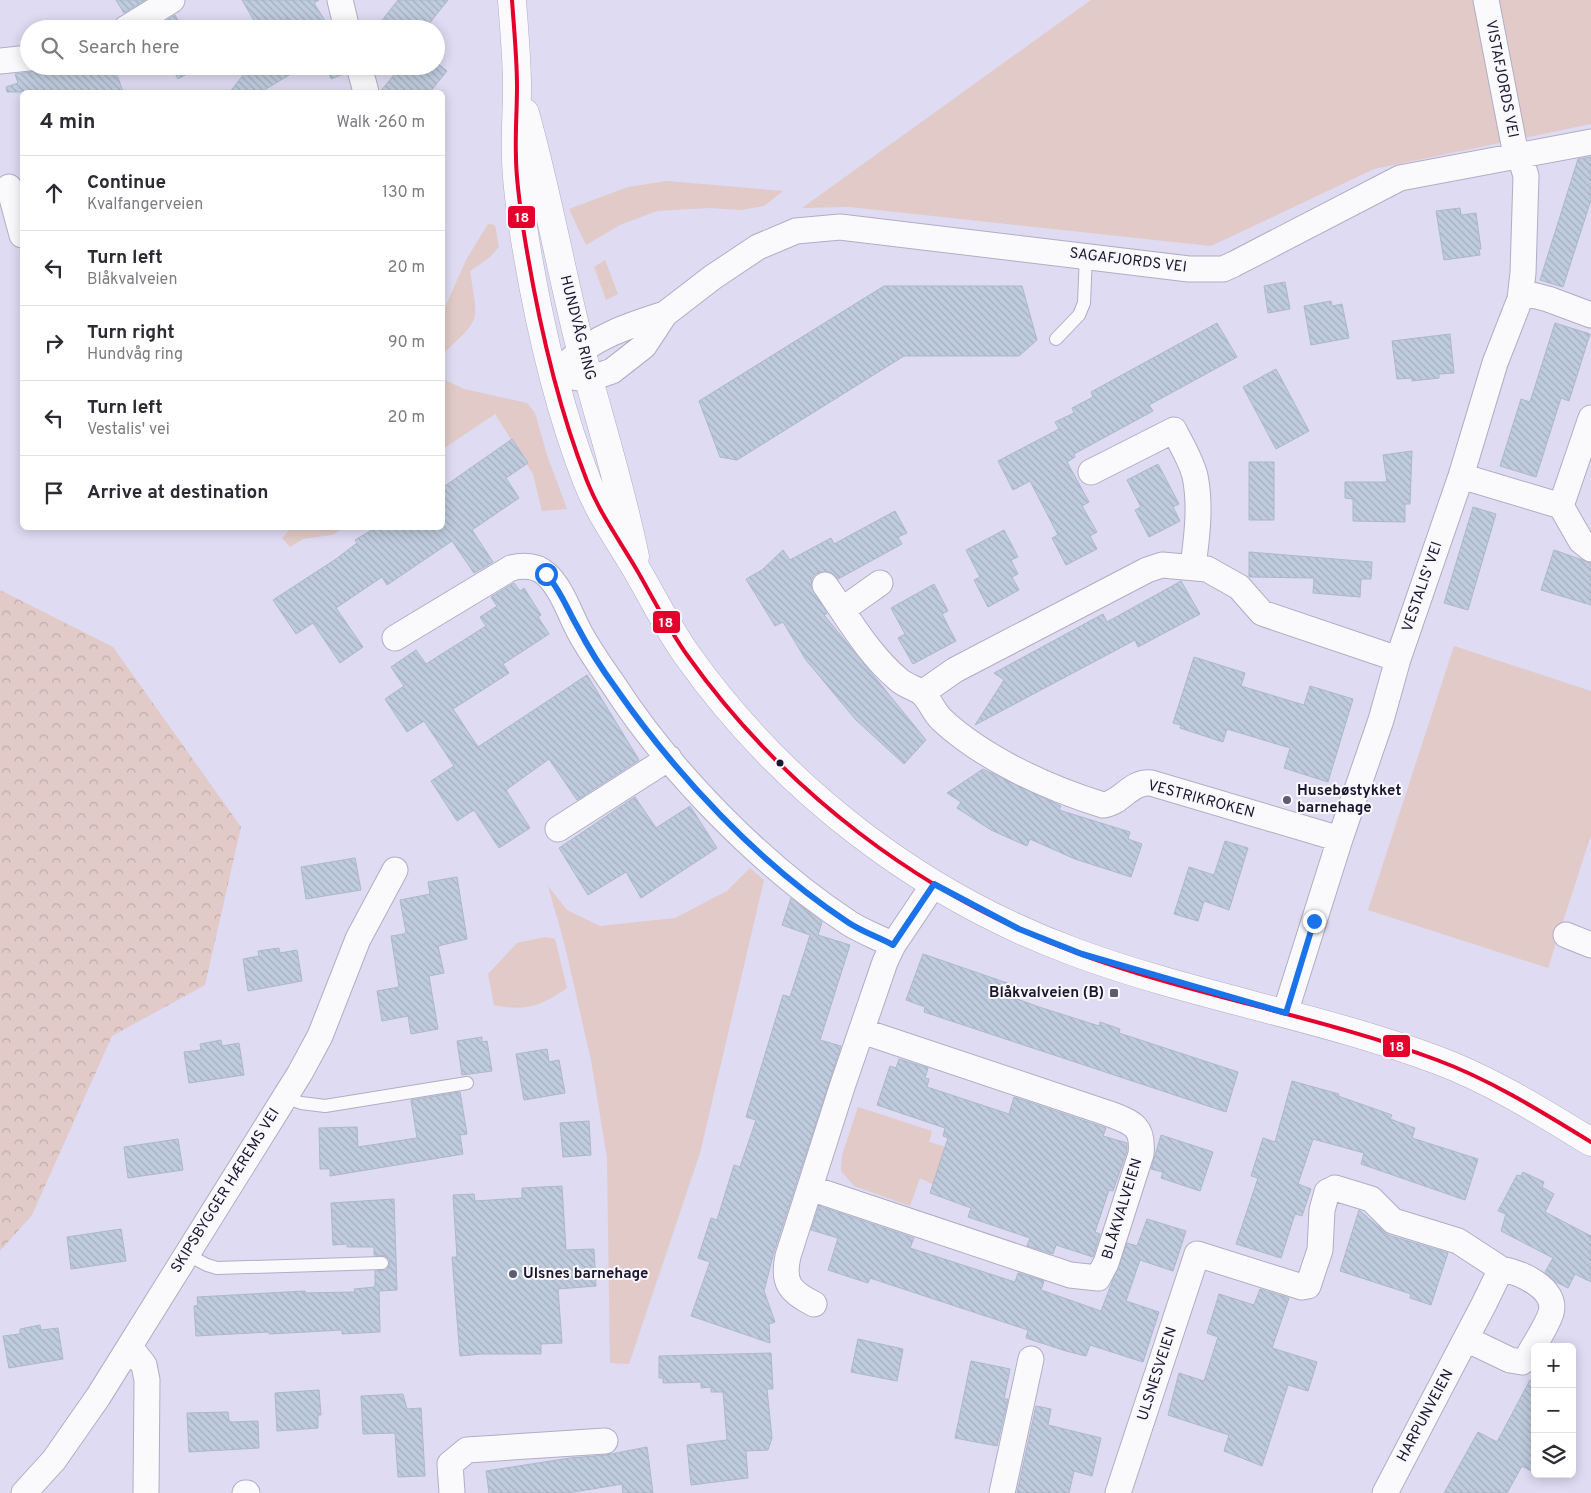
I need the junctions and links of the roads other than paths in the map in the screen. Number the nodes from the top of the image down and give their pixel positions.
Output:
1 (172, 0) edge
2 (340, 0) edge
3 (512, 0) edge
4 (1486, 0) edge
5 (140, 20) edge
6 (345, 20) edge
7 (20, 59) edge
8 (0, 61) edge
9 (361, 75) edge
10 (517, 86) junction
11 (365, 90) edge
12 (1591, 142) edge
13 (1520, 156) junction
14 (9, 187) dead end
15 (20, 228) edge
16 (1086, 255) junction
17 (1521, 292) junction
18 (665, 314) junction
19 (1591, 315) edge
20 (1056, 339) dead end
21 (581, 349) junction
22 (555, 375) junction
23 (589, 379) junction
24 (1591, 418) edge
25 (1091, 472) dead end
26 (1461, 476) junction
27 (1561, 506) junction
28 (1591, 549) edge
29 (1193, 566) junction
30 (637, 570) junction
31 (880, 583) dead end
32 (825, 584) dead end
33 (842, 610) junction
34 (395, 638) dead end
35 (1398, 658) junction
36 (922, 693) junction
37 (669, 758) junction
38 (558, 829) dead end
39 (1340, 839) junction
40 (395, 870) dead end
41 (934, 884) junction
42 (1566, 935) dead end
43 (893, 945) junction
44 (1591, 945) edge
45 (1286, 1013) junction
46 (862, 1031) junction
47 (467, 1082) dead end
48 (285, 1097) junction
49 (1591, 1142) edge
50 (810, 1188) junction
51 (186, 1254) junction
52 (382, 1263) dead end
53 (1500, 1269) junction
54 (814, 1304) dead end
55 (1466, 1339) junction
56 (130, 1347) junction
57 (1031, 1359) dead end
58 (605, 1441) dead end
59 (24, 1493) edge
60 (146, 1493) edge
61 (452, 1493) edge
62 (1002, 1493) edge
63 (1118, 1493) edge
64 (1385, 1493) edge

1 - 5 street
2 - 6 street
3 - 10 main road, HUNDVÅG RING
4 - 13 street, VISTAFJORDS VEI
7 - 8 street
9 - 11 street
10 - 21 main road, HUNDVÅG RING
10 - 22 main road, HUNDVÅG RING
12 - 13 street, SAGAFJORDS VEI
13 - 16 street, SAGAFJORDS VEI
13 - 17 street, VESTALIS' VEI
14 - 15 street
16 - 18 street, SAGAFJORDS VEI
16 - 20 lane
17 - 19 street
17 - 26 street, VESTALIS' VEI
18 - 21 street, SAGAFJORDS VEI
18 - 23 street, SAGAFJORDS VEI
21 - 22 street, SAGAFJORDS VEI
21 - 23 main road, HUNDVÅG RING
22 - 23 street, SAGAFJORDS VEI
22 - 30 main road, HUNDVÅG RING
23 - 30 main road, HUNDVÅG RING
24 - 27 street
25 - 29 street
26 - 27 street
26 - 35 street, VESTALIS' VEI
27 - 28 street
29 - 35 street
29 - 36 street
30 - 41 main road, HUNDVÅG RING
31 - 33 street
32 - 33 street, VESTRIKROKEN
33 - 36 street, VESTRIKROKEN
34 - 37 street
35 - 39 street, VESTALIS' VEI
36 - 39 street, VESTRIKROKEN
37 - 38 street
37 - 43 street
39 - 45 street, VESTALIS' VEI
40 - 48 street, SKIPSBYGGER HÆREMS VEI
41 - 43 street
41 - 45 main road, HUNDVÅG RING
42 - 44 street
43 - 46 street
45 - 49 main road, HUNDVÅG RING
46 - 50 street
46 - 50 street, BLÅKVALVEIEN
47 - 48 lane
48 - 51 street, SKIPSBYGGER HÆREMS VEI
50 - 54 street
51 - 52 lane
51 - 56 street, SKIPSBYGGER HÆREMS VEI
53 - 55 street, HARPUNVEIEN
53 - 55 street
53 - 63 street, ULSNESVEIEN
55 - 64 street, HARPUNVEIEN
56 - 59 street, SKIPSBYGGER HÆREMS VEI
56 - 60 street
57 - 62 street
58 - 61 street

